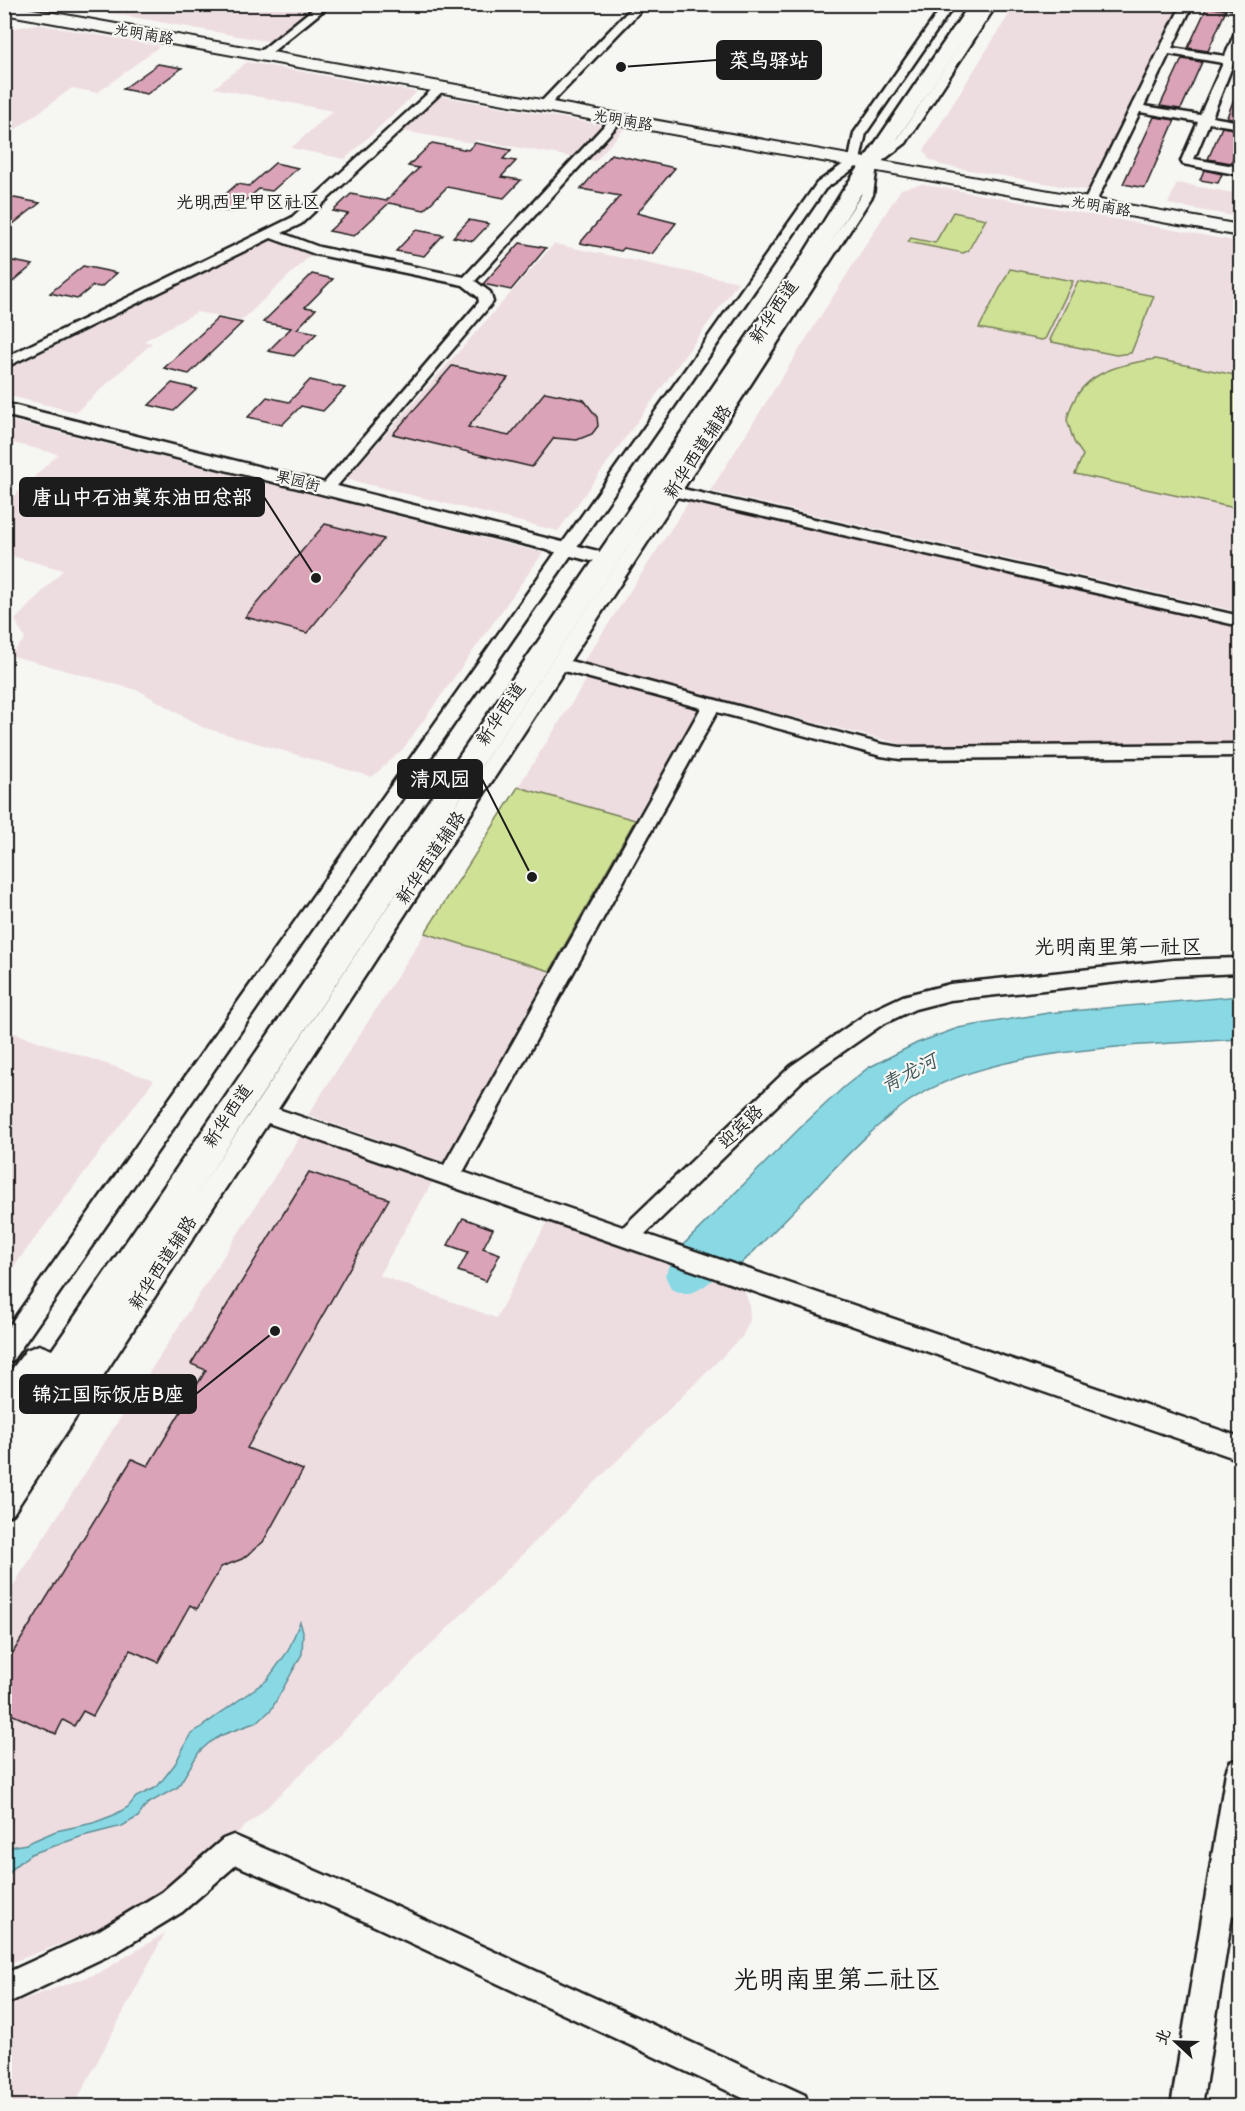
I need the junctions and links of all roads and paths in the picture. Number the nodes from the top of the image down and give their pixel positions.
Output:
1 (326, 4) edge
2 (642, 4) edge
3 (950, 4) edge
4 (965, 4) edge
5 (979, 4) edge
6 (992, 4) edge
7 (1188, 4) edge
8 (1220, 4) edge
9 (1240, 8) edge
10 (10, 9) edge
11 (1240, 35) edge
12 (1165, 50) junction
13 (262, 55) junction
14 (1235, 62) edge
15 (441, 87) junction
16 (543, 106) junction
17 (1136, 108) junction
18 (617, 119) junction
19 (1205, 119) junction
20 (1240, 125) edge
21 (863, 163) junction
22 (1240, 171) edge
23 (1089, 204) junction
24 (1240, 231) edge
25 (270, 234) junction
26 (467, 282) junction
27 (4, 364) edge
28 (4, 409) edge
29 (327, 489) junction
30 (672, 491) junction
31 (579, 551) junction
32 (1240, 621) edge
33 (560, 664) junction
34 (712, 704) junction
35 (1240, 750) edge
36 (1240, 964) edge
37 (262, 1112) junction
38 (449, 1176) junction
39 (627, 1237) junction
40 (4, 1353) edge
41 (4, 1412) edge
42 (1240, 1449) edge
43 (4, 1454) edge
44 (4, 1505) edge
45 (1240, 1772) edge
46 (1230, 1900) edge
47 (4, 1990) edge
48 (794, 2106) edge
49 (1186, 2106) edge

1 - 13 street
2 - 16 street
3 - 21 street, 新华西道辅路
4 - 21 main road, 新华西道
5 - 21 main road, 新华西道
6 - 21 street
7 - 12 street
8 - 9 street
10 - 13 main road, 光明南路
11 - 14 street
12 - 14 street
12 - 17 street
13 - 15 main road, 光明南路
14 - 19 street
15 - 16 main road, 光明南路
15 - 25 street
16 - 18 main road, 光明南路
17 - 19 street
17 - 23 street
18 - 21 main road, 光明南路
18 - 26 street
19 - 20 street
19 - 22 street
21 - 23 main road, 光明南路
21 - 30 street, 新华西道辅路
21 - 31 main road, 新华西道
21 - 43 main road, 新华西道
23 - 24 main road, 光明南路
25 - 26 street
25 - 27 street
26 - 29 street
28 - 29 street, 果园街
29 - 31 street, 果园街
30 - 32 street
30 - 33 street, 新华西道辅路
31 - 40 street
31 - 41 main road, 新华西道
33 - 34 street
33 - 37 street, 新华西道辅路
34 - 35 street
34 - 38 street
36 - 39 street, 迎宾路
37 - 38 street
37 - 44 street, 新华西道辅路
38 - 39 street
39 - 42 street
45 - 46 street
46 - 49 street
47 - 48 street

